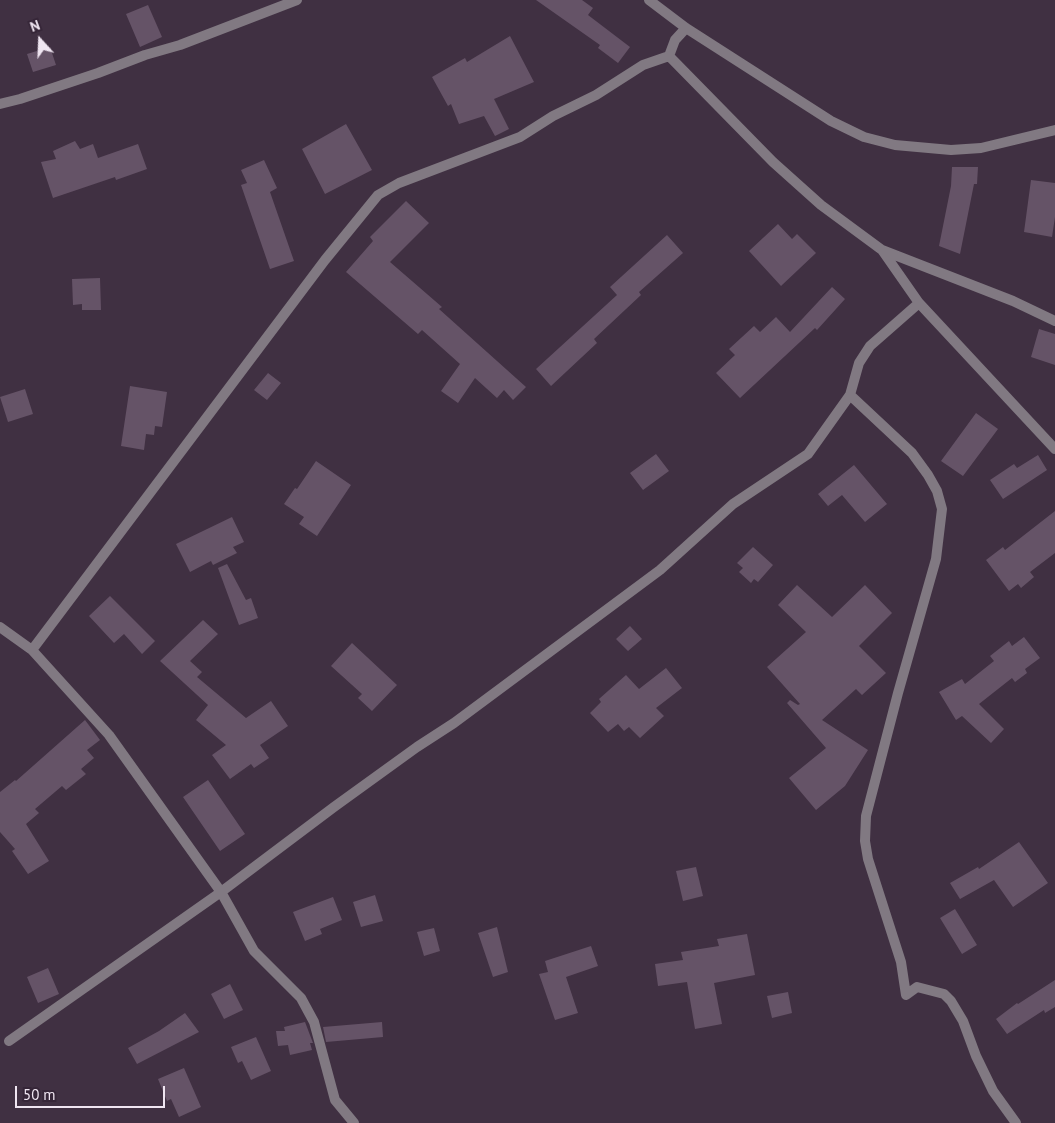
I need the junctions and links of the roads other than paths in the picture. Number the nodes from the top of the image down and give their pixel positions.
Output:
1 (297, 0) edge
2 (649, 0) edge
3 (686, 28) junction
4 (670, 56) junction
5 (0, 104) edge
6 (1055, 130) edge
7 (882, 250) junction
8 (919, 303) junction
9 (1055, 321) edge
10 (850, 395) junction
11 (1055, 449) edge
12 (0, 627) edge
13 (32, 650) junction
14 (221, 892) junction
15 (8, 1041) dead end
16 (354, 1123) edge
17 (1016, 1123) edge

1 - 5 street
2 - 3 street
3 - 4 street
3 - 6 street
4 - 7 street
4 - 13 street
7 - 8 street
7 - 9 street
8 - 10 street
8 - 11 street
10 - 14 street
10 - 17 street
12 - 13 street
13 - 14 street
14 - 15 street
14 - 16 street

